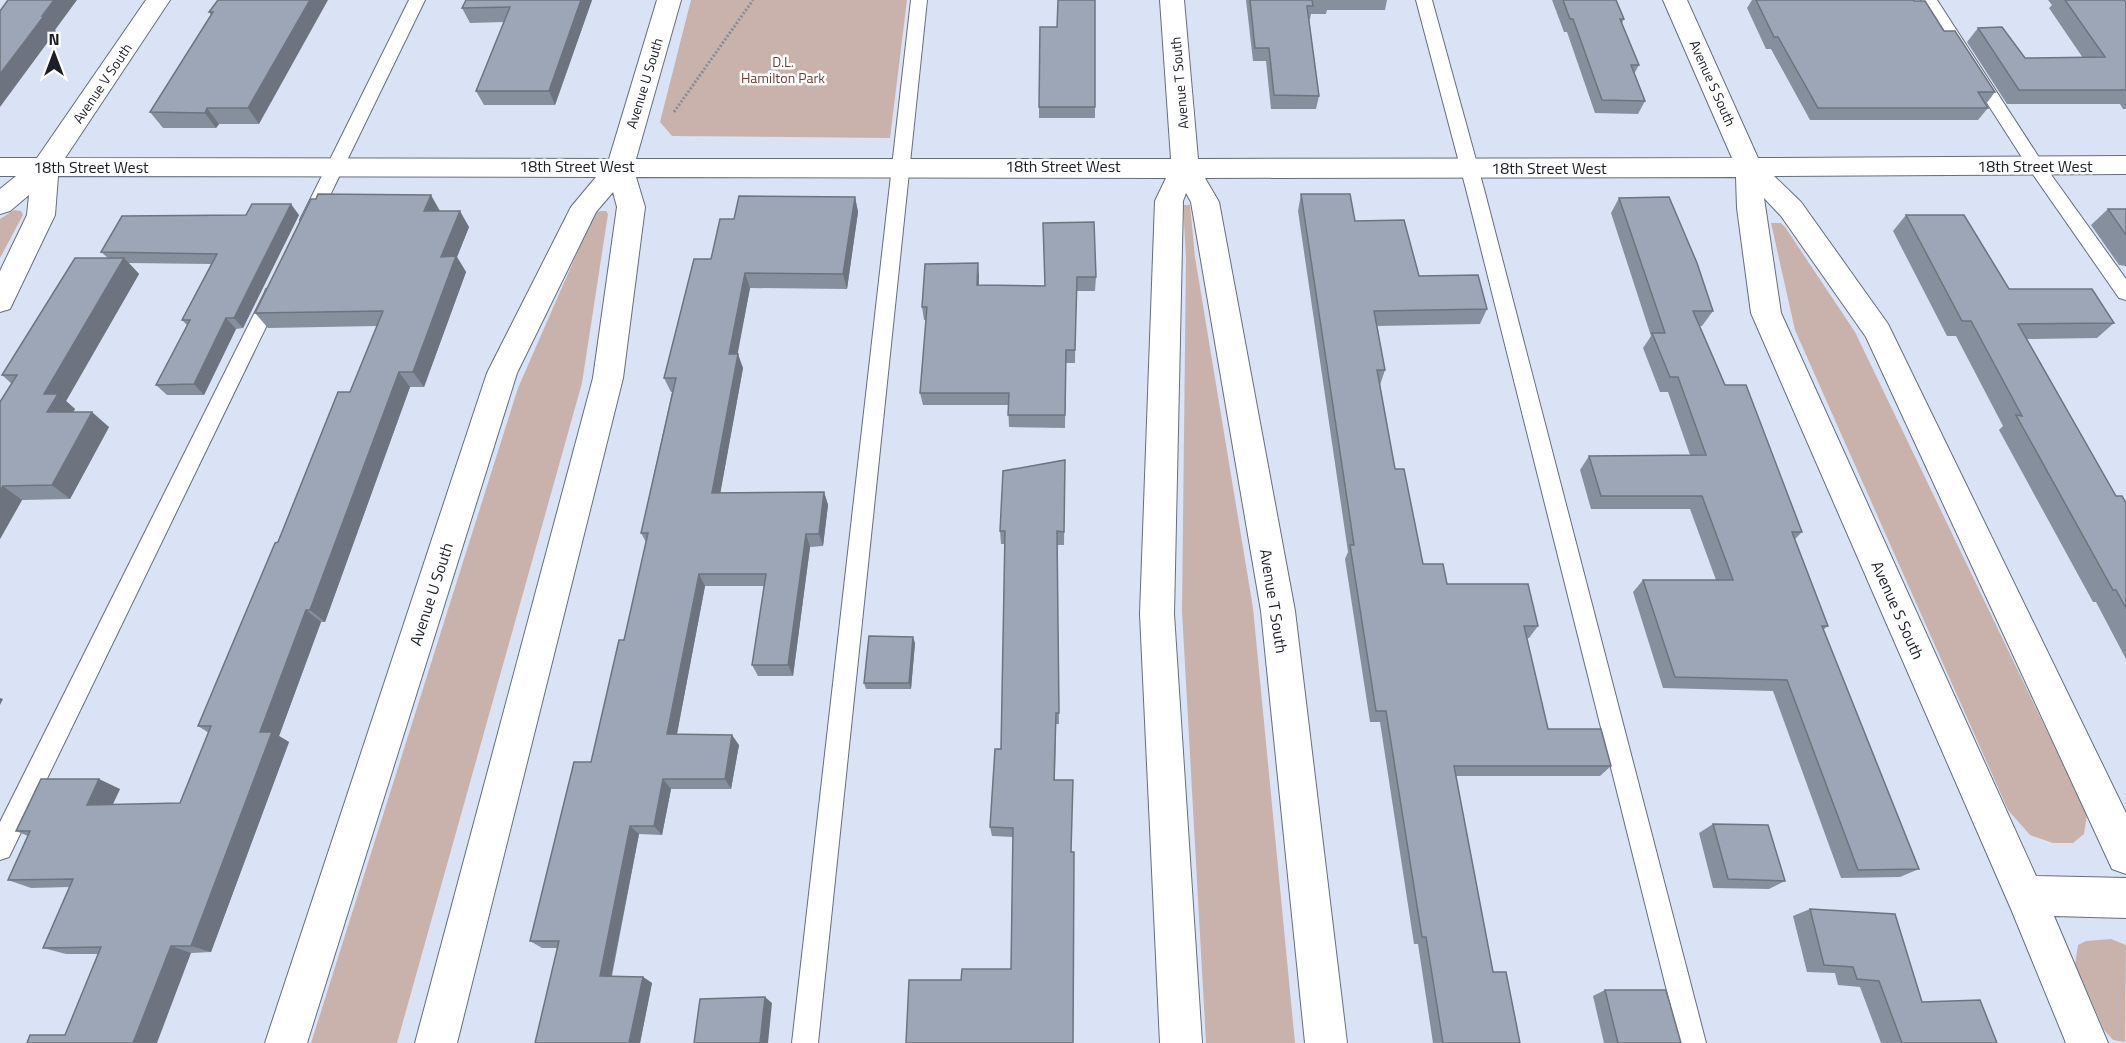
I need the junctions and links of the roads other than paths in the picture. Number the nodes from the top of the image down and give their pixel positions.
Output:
1 (159, 0) edge
2 (417, 0) edge
3 (669, 0) edge
4 (919, 0) edge
5 (1172, 0) edge
6 (1424, 0) edge
7 (1675, 0) edge
8 (1929, 0) edge
9 (2126, 165) edge
10 (336, 166) junction
11 (620, 166) junction
12 (902, 166) junction
13 (1185, 166) junction
14 (2037, 166) junction
15 (0, 167) edge
16 (45, 167) junction
17 (1749, 167) junction
18 (1470, 168) junction
19 (0, 204) edge
20 (298, 244) edge
21 (282, 275) edge
22 (2126, 293) edge
23 (0, 302) edge
24 (0, 848) edge
25 (2126, 855) edge
26 (2025, 896) junction
27 (2126, 898) edge
28 (286, 1043) edge
29 (436, 1043) edge
30 (805, 1043) edge
31 (1181, 1043) edge
32 (1326, 1043) edge
33 (1693, 1043) edge
34 (2087, 1043) edge

1 - 16 street, Avenue V South
2 - 10 lane
3 - 11 street, Avenue U South
4 - 12 lane
5 - 13 street, Avenue T South
6 - 18 lane
7 - 17 street, Avenue S South
8 - 14 lane
9 - 14 street, 18th Street West
10 - 11 street, 18th Street West
10 - 16 street, 18th Street West
10 - 20 lane
11 - 12 street, 18th Street West
11 - 28 street, Avenue U South
11 - 29 street
12 - 13 street, 18th Street West
12 - 30 lane
13 - 18 street, 18th Street West
13 - 31 street, Avenue T South
13 - 32 street, Avenue T South
14 - 17 street, 18th Street West
14 - 22 lane
15 - 16 street, 18th Street West
16 - 19 street, Avenue V South
16 - 23 street, Avenue V South
17 - 18 street, 18th Street West
17 - 25 street, Avenue S South
17 - 26 street, Avenue S South
18 - 33 lane
21 - 24 lane
26 - 27 street
26 - 34 street, Avenue S South

